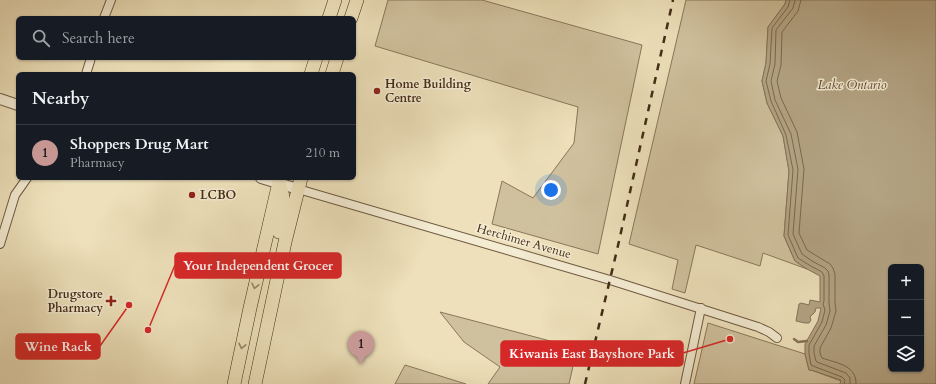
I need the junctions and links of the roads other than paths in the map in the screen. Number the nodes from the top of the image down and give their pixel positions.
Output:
1 (111, 0) edge
2 (335, 0) edge
3 (357, 0) edge
4 (105, 16) edge
5 (330, 16) edge
6 (352, 16) edge
7 (90, 60) edge
8 (315, 60) edge
9 (336, 60) edge
10 (87, 72) edge
11 (312, 72) edge
12 (333, 72) edge
13 (0, 99) edge
14 (16, 104) edge
15 (26, 180) edge
16 (279, 181) edge
17 (298, 182) edge
18 (0, 244) edge
19 (278, 271) junction
20 (701, 308) junction
21 (777, 338) dead end
22 (234, 384) edge
23 (255, 384) edge
24 (685, 384) edge

1 - 4 street
2 - 5 main road
3 - 6 main road
7 - 10 street
8 - 11 main road
9 - 12 main road
13 - 14 street
15 - 18 street
16 - 17 street, Herchimer Avenue
16 - 19 main road
16 -> 22 main road
17 - 19 main road
17 - 20 street, Herchimer Avenue
19 - 23 main road
20 - 21 street, Herchimer Avenue
20 - 24 street

